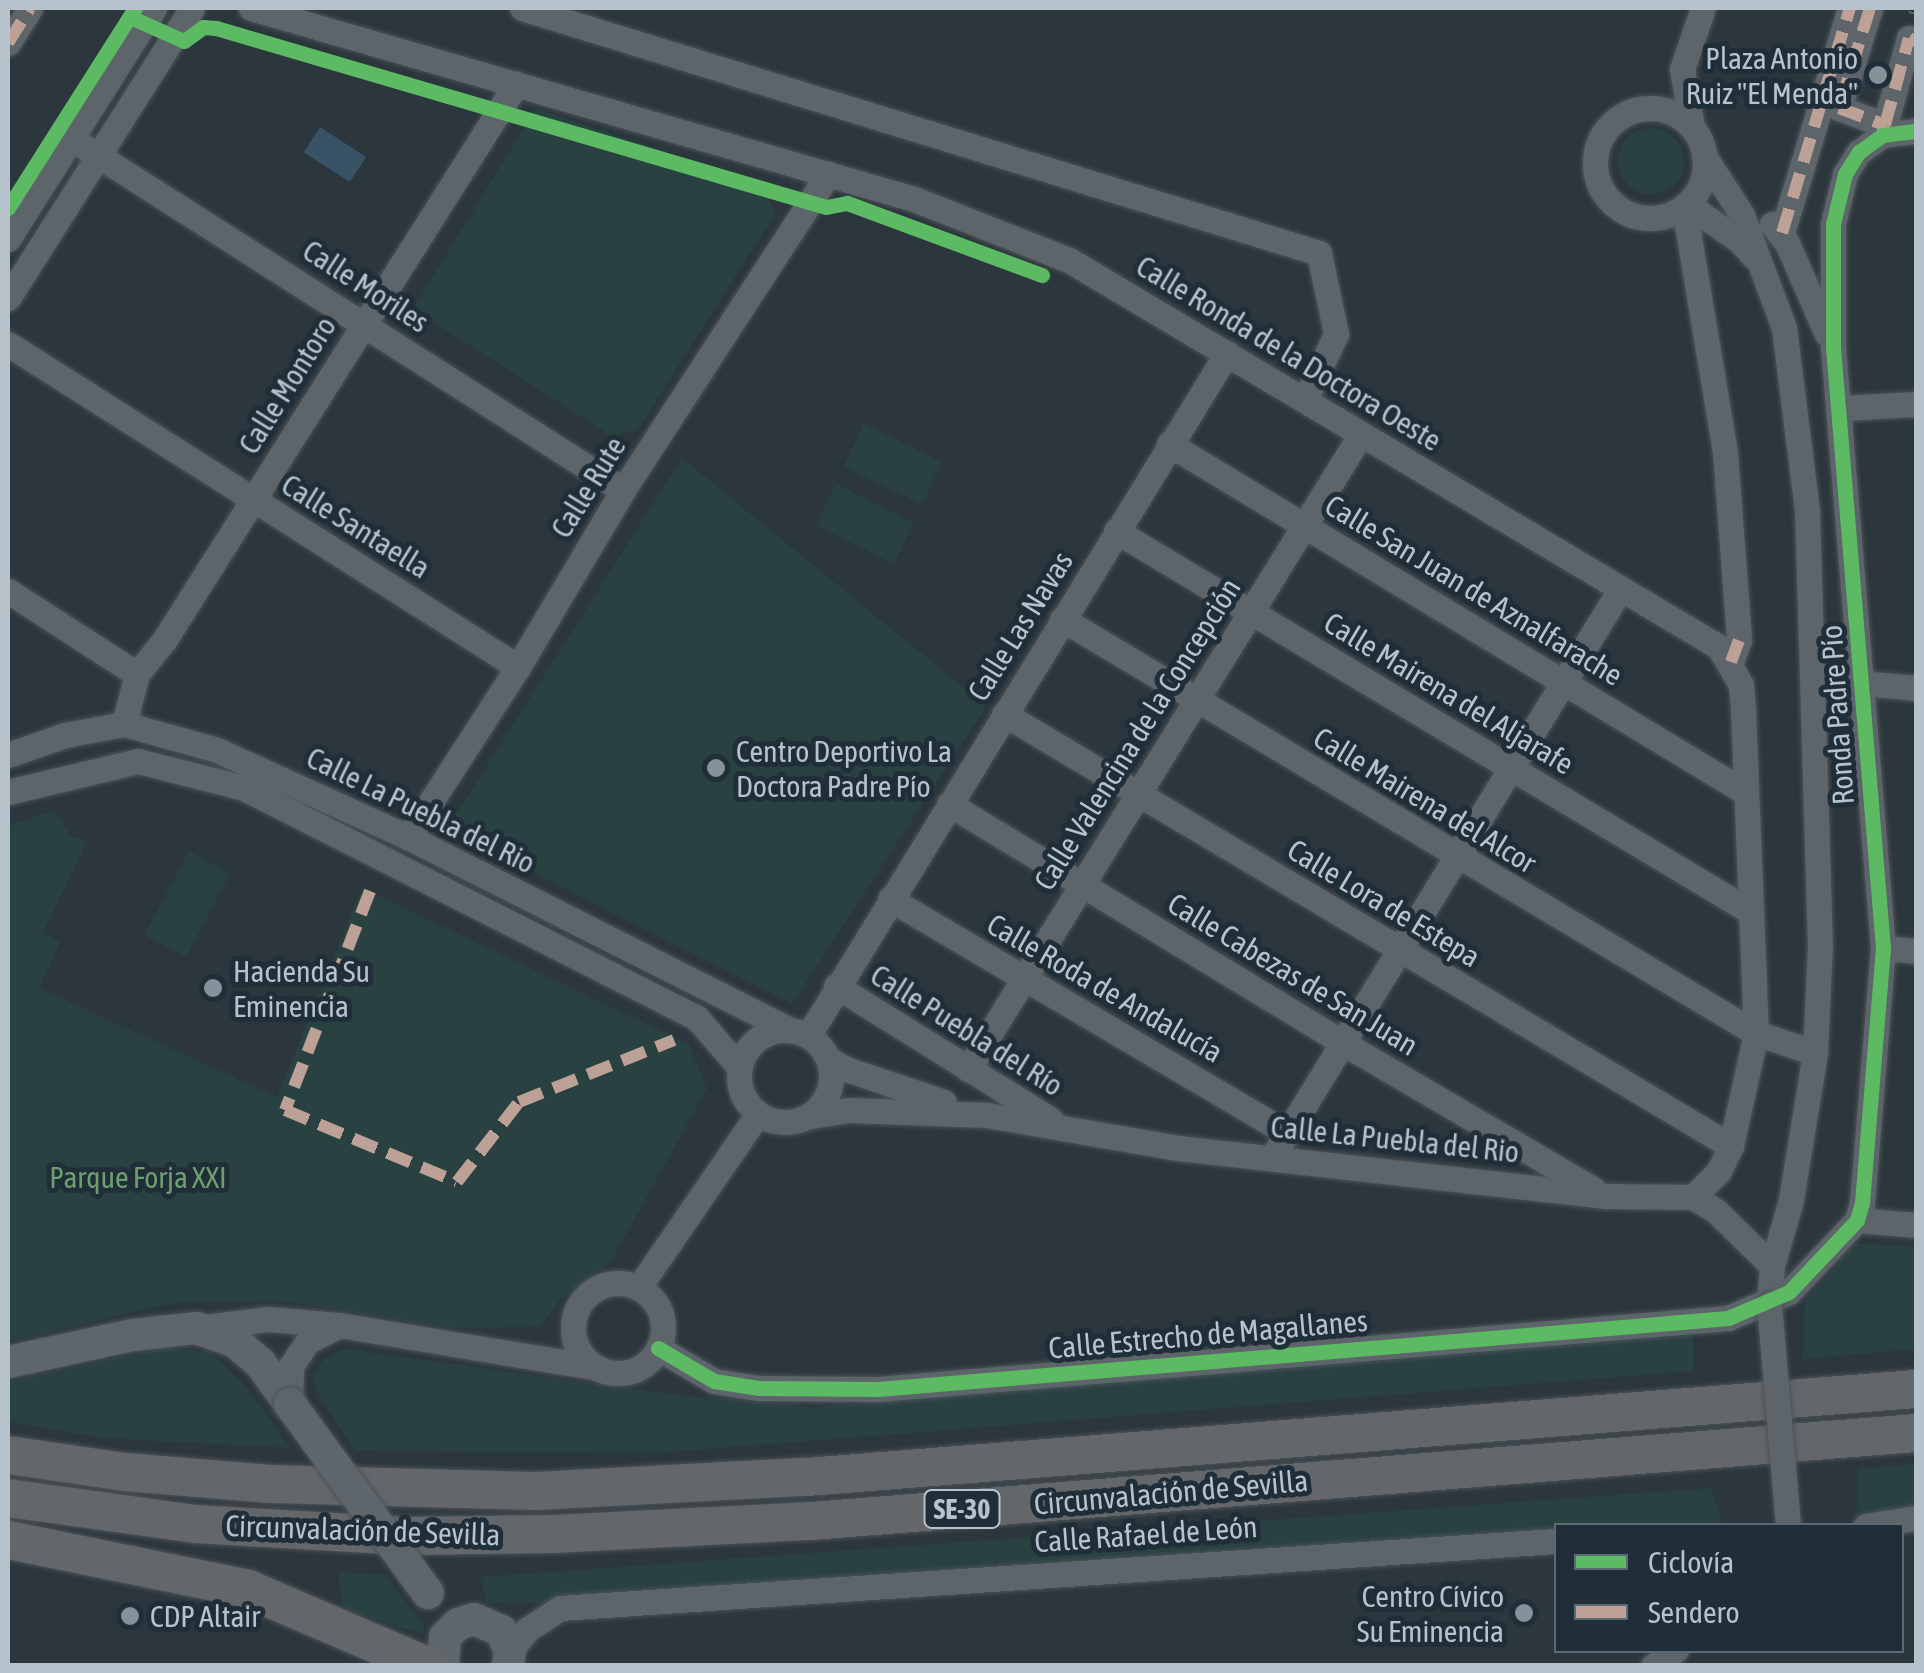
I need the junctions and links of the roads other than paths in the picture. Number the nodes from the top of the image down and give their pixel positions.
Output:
1 (30, 8) edge
2 (154, 8) edge
3 (192, 8) edge
4 (251, 8) edge
5 (522, 8) edge
6 (1850, 8) edge
7 (1870, 8) edge
8 (1700, 16) edge
9 (8, 42) edge
10 (1916, 42) edge
11 (1682, 69) junction
12 (516, 84) junction
13 (1637, 108) junction
14 (1692, 126) junction
15 (1884, 130) junction
16 (1916, 131) edge
17 (72, 139) junction
18 (98, 155) junction
19 (1704, 156) junction
20 (828, 174) junction
21 (1686, 205) junction
22 (1742, 215) junction
23 (1648, 219) junction
24 (1782, 233) junction
25 (8, 239) edge
26 (1762, 267) junction
27 (1698, 273) junction
28 (8, 298) edge
29 (364, 323) junction
30 (8, 344) edge
31 (1833, 348) junction
32 (1226, 353) junction
33 (1304, 400) junction
34 (1916, 404) edge
35 (1841, 408) junction
36 (1361, 434) junction
37 (1169, 444) junction
38 (623, 490) junction
39 (253, 500) junction
40 (1304, 525) junction
41 (1116, 531) junction
42 (1621, 588) junction
43 (8, 591) edge
44 (1250, 612) junction
45 (1062, 620) junction
46 (1735, 651) junction
47 (518, 667) junction
48 (137, 674) junction
49 (1563, 682) junction
50 (1862, 684) junction
51 (1916, 688) edge
52 (1196, 700) junction
53 (1004, 714) junction
54 (124, 724) junction
55 (8, 755) edge
56 (1511, 768) junction
57 (8, 792) edge
58 (1746, 792) junction
59 (1138, 794) junction
60 (949, 804) junction
61 (408, 837) junction
62 (1456, 858) junction
63 (1082, 884) junction
64 (890, 899) junction
65 (1748, 910) junction
66 (1882, 948) junction
67 (1400, 950) junction
68 (1916, 950) edge
69 (1024, 978) junction
70 (836, 986) junction
71 (799, 1033) junction
72 (1756, 1033) junction
73 (1342, 1043) junction
74 (1815, 1053) junction
75 (828, 1058) junction
76 (740, 1068) junction
77 (968, 1068) junction
78 (758, 1114) junction
79 (811, 1116) junction
80 (987, 1116) junction
81 (1064, 1128) junction
82 (1288, 1133) junction
83 (1732, 1146) junction
84 (1272, 1158) junction
85 (1560, 1181) junction
86 (1693, 1197) junction
87 (1856, 1220) junction
88 (1916, 1225) edge
89 (1772, 1266) junction
90 (638, 1288) junction
91 (1769, 1304) junction
92 (574, 1319) junction
93 (339, 1325) junction
94 (196, 1328) junction
95 (658, 1348) junction
96 (514, 1356) junction
97 (8, 1362) edge
98 (598, 1368) junction
99 (1916, 1389) edge
100 (290, 1404) junction
101 (1916, 1433) edge
102 (8, 1455) edge
103 (8, 1498) edge
104 (1916, 1518) edge
105 (1788, 1523) edge
106 (1885, 1523) edge
107 (8, 1540) edge
108 (1554, 1541) edge
109 (445, 1647) edge
110 (509, 1658) edge

1 - 9 street
2 - 17 street
3 - 18 street
4 - 12 street, Calle Ronda de la Doctora Oeste
5 - 33 street
6 - 24 street
7 - 15 street
8 - 11 street
10 - 15 street
11 - 13 street
11 - 14 street
12 - 20 street, Calle Ronda de la Doctora Oeste
12 - 29 street, Calle Montoro
13 - 14 street
13 - 23 street
14 - 19 street
15 - 16 street
15 - 31 street, Ronda Padre Pío
17 - 18 street, Calle Moriles
17 - 25 street
18 - 28 street
18 - 29 street, Calle Moriles
19 - 21 street
19 - 22 street, Ronda Padre Pío
20 - 32 street, Calle Ronda de la Doctora Oeste
20 - 38 street, Calle Rute
21 - 23 street
21 - 26 street, Ronda Padre Pío
21 - 27 street
22 - 24 street
22 - 26 street, Ronda Padre Pío
23 - 27 street
24 - 31 street, Ronda Padre Pío
26 - 74 street, Ronda Padre Pío
27 - 46 street
29 - 38 street, Calle Moriles
29 - 39 street, Calle Montoro
30 - 39 street, Calle Santaella
31 - 35 street, Ronda Padre Pío
32 - 33 street, Calle Ronda de la Doctora Oeste
32 - 37 street, Calle Las Navas
33 - 36 street, Calle Ronda de la Doctora Oeste
34 - 35 street
35 - 50 street, Ronda Padre Pío
36 - 40 street, Calle Valencina de la Concepción
36 - 42 street, Calle Ronda de la Doctora Oeste
37 - 40 street, Calle San Juan de Aznalfarache
37 - 41 street, Calle Las Navas
38 - 47 street, Calle Rute
39 - 47 street, Calle Santaella
39 - 48 street, Calle Montoro
40 - 44 street, Calle Valencina de la Concepción
40 - 49 street, Calle San Juan de Aznalfarache
41 - 44 street, Calle Mairena del Aljarafe
41 - 45 street, Calle Las Navas
42 - 46 street, Calle Ronda de la Doctora Oeste
42 - 49 street
43 - 48 street
44 - 52 street, Calle Valencina de la Concepción
44 - 56 street, Calle Mairena del Aljarafe
45 - 52 street, Calle Mairena del Alcor
45 - 53 street, Calle Las Navas
46 - 58 street
47 - 61 street, Calle Rute
48 - 54 street, Calle Montoro
49 - 56 street
49 - 58 street, Calle San Juan de Aznalfarache
50 - 51 street
50 - 66 street, Ronda Padre Pío
52 - 59 street, Calle Valencina de la Concepción
52 - 62 street, Calle Mairena del Alcor
53 - 59 street, Calle Lora de Estepa
53 - 60 street, Calle Las Navas
54 - 55 street, Calle La Puebla del Rio
54 - 61 street, Calle La Puebla del Rio
56 - 62 street
56 - 65 street, Calle Mairena del Aljarafe
57 - 76 street, Calle La Puebla del Rio
58 - 65 street
59 - 63 street, Calle Valencina de la Concepción
59 - 67 street, Calle Lora de Estepa
60 - 63 street, Calle Cabezas de San Juan
60 - 64 street, Calle Las Navas
61 - 71 street, Calle La Puebla del Rio
62 - 67 street
62 - 72 street, Calle Mairena del Alcor
63 - 69 street, Calle Valencina de la Concepción
63 - 73 street, Calle Cabezas de San Juan
64 - 69 street, Calle Roda de Andalucía
64 - 70 street, Calle Las Navas
65 - 72 street
66 - 68 street
66 - 87 street, Ronda Padre Pío
67 - 73 street
67 - 83 street, Calle Lora de Estepa
69 - 77 street, Calle Valencina de la Concepción
69 - 82 street, Calle Roda de Andalucía
70 - 71 street, Calle Las Navas
70 - 77 street, Calle Puebla del Río
71 - 75 street
71 - 76 street
72 - 74 street, Calle Mairena del Alcor
72 - 83 street
73 - 82 street
73 - 85 street, Calle Cabezas de San Juan
74 - 89 street, Ronda Padre Pío
75 - 79 street
75 - 80 street
76 - 78 street
77 - 81 street, Calle Puebla del Río
78 - 79 street
78 - 90 street
79 - 80 street
80 - 81 street, Calle La Puebla del Rio
81 - 84 street, Calle La Puebla del Rio
82 - 84 street
83 - 86 street
84 - 85 street, Calle La Puebla del Rio
85 - 86 street, Calle La Puebla del Rio
86 - 89 street
87 - 88 street
87 - 91 street
89 - 91 street, Ronda Padre Pío
90 - 92 street
90 - 95 street
91 - 95 street, Calle Estrecho de Magallanes
91 - 105 street, Ronda Padre Pío, bridge
92 - 96 street
92 - 98 street
93 - 94 street
93 - 96 street
93 - 100 street
94 - 97 main road
94 - 100 main road
95 - 98 street
96 - 98 street
99 - 102 highway, Circunvalación de Sevilla / SE-30
100 - 109 main road, bridge
101 - 103 highway, Circunvalación de Sevilla / SE-30
104 - 106 street
107 - 109 highway
108 - 110 street, Calle Rafael de León
109 - 110 main road

